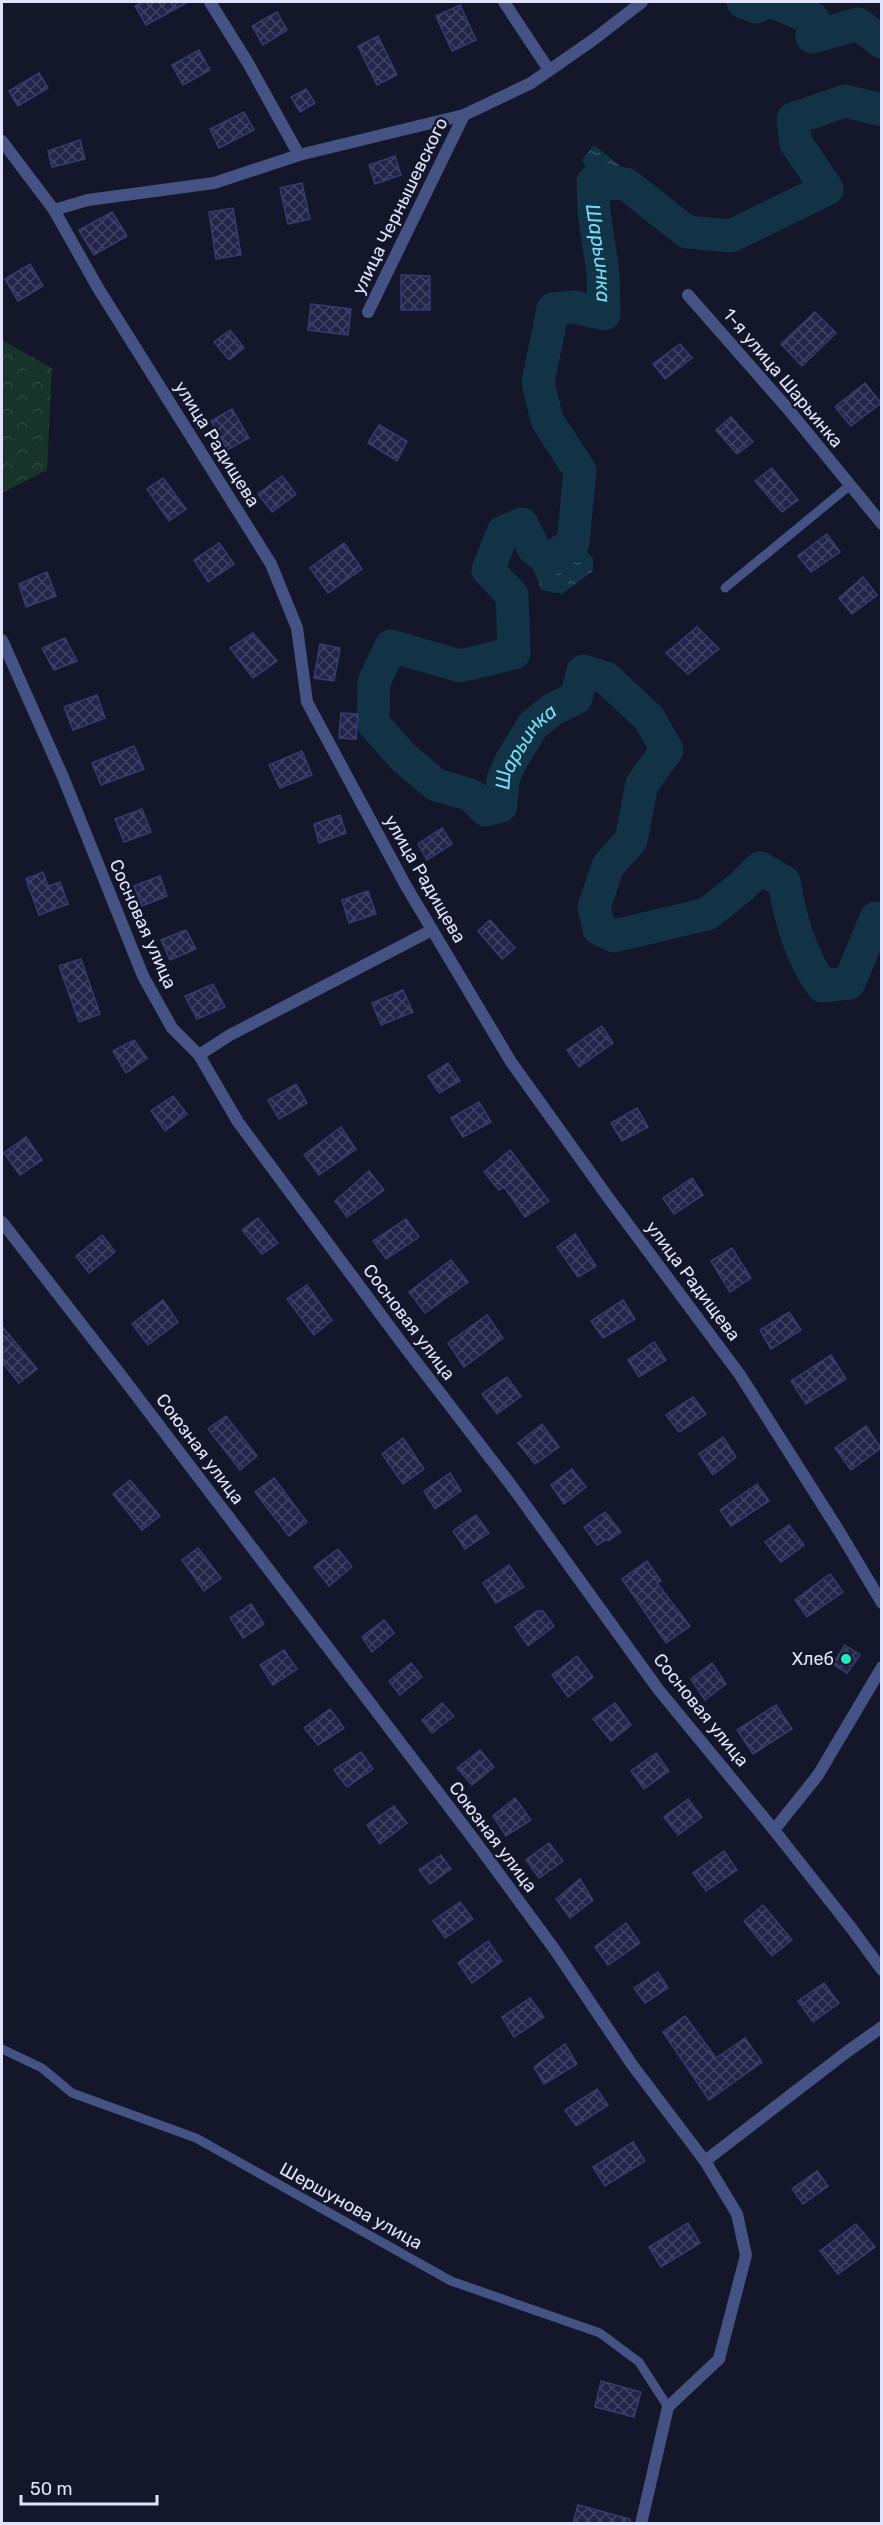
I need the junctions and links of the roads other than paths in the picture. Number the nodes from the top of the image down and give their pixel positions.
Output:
1 (210, 2) edge
2 (504, 2) edge
3 (642, 2) edge
4 (549, 70) junction
5 (464, 116) junction
6 (2, 141) edge
7 (299, 155) junction
8 (54, 210) junction
9 (688, 295) dead end
10 (368, 312) dead end
11 (849, 486) junction
12 (882, 524) edge
13 (725, 588) dead end
14 (2, 640) edge
15 (432, 930) junction
16 (199, 1055) junction
17 (2, 1222) edge
18 (882, 1603) edge
19 (882, 1666) edge
20 (774, 1830) junction
21 (882, 1970) edge
22 (882, 2027) edge
23 (2, 2049) edge
24 (705, 2161) junction
25 (668, 2407) junction
26 (641, 2523) edge

1 - 7 street
2 - 4 street
3 - 4 street
4 - 5 street
5 - 7 street
5 - 10 street, улица Чернышевского
6 - 8 street, улица Радищева
7 - 8 street
8 - 15 street, улица Радищева
9 - 11 street, 1-я улица Шарьинка
11 - 12 street, 1-я улица Шарьинка
11 - 13 lane
14 - 16 street, Сосновая улица
15 - 16 street
15 - 18 street, улица Радищева
16 - 20 street, Сосновая улица
17 - 24 street, Союзная улица
19 - 20 street
20 - 21 street, Сосновая улица
22 - 24 street
23 - 25 lane, Шершунова улица
24 - 25 street, Союзная улица
25 - 26 street

